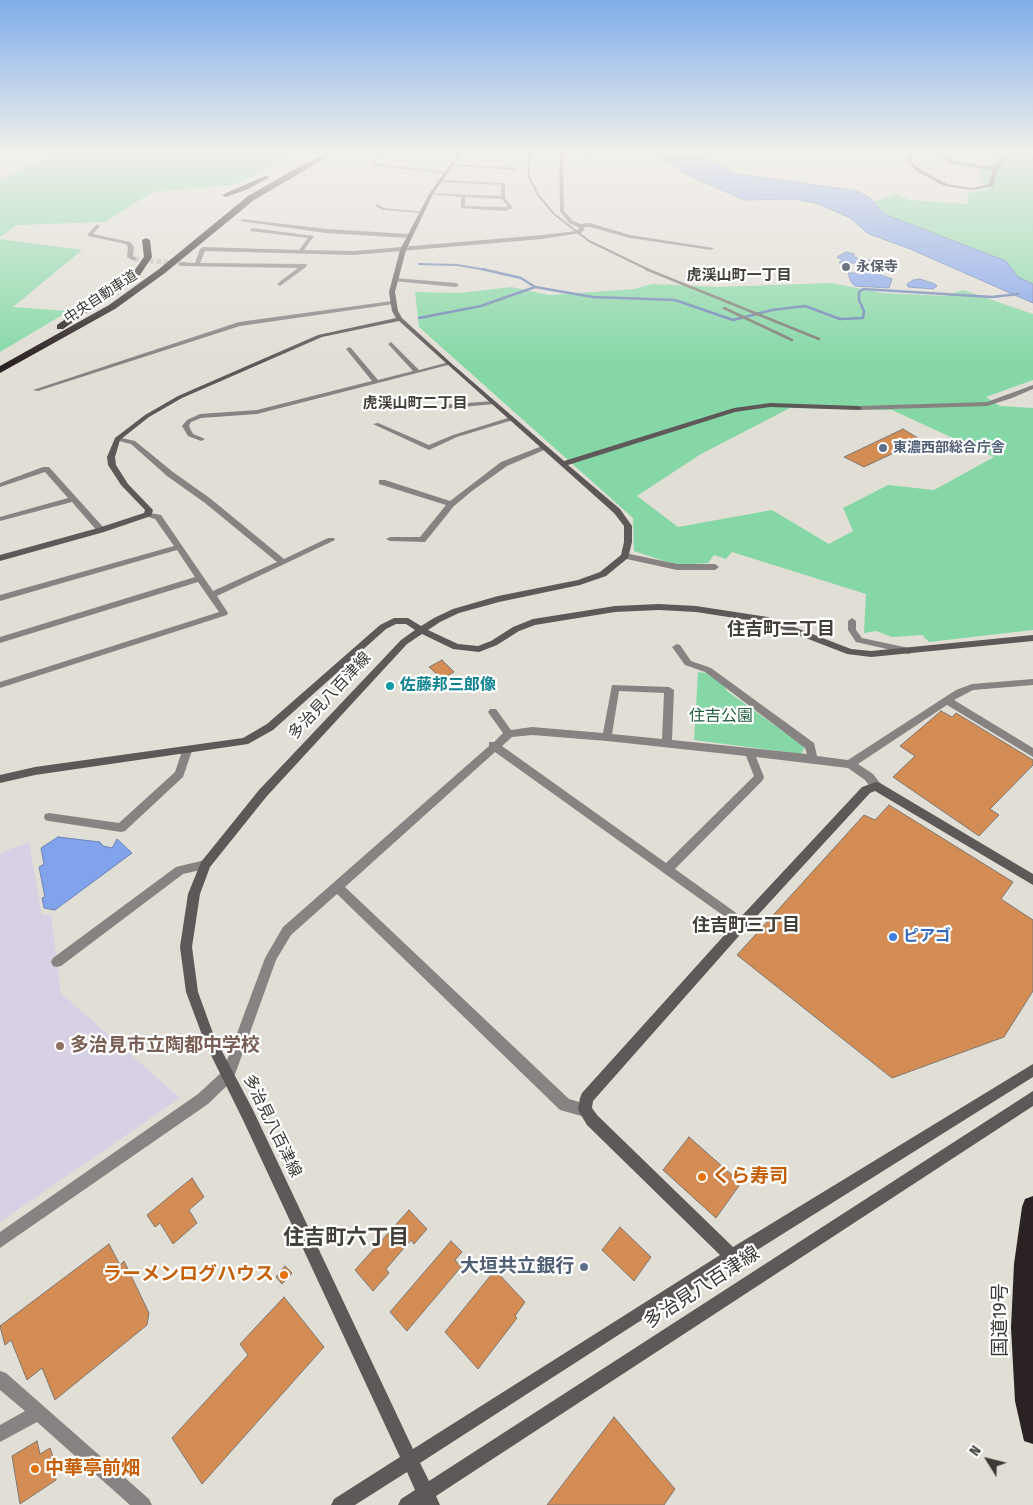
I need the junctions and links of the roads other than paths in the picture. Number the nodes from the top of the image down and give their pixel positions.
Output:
1 (211, 222) edge
2 (221, 222) edge
3 (259, 222) edge
4 (416, 222) edge
5 (574, 222) edge
6 (97, 226) dead end
7 (580, 226) junction
8 (252, 230) dead end
9 (409, 236) junction
10 (146, 240) dead end
11 (711, 248) dead end
12 (403, 250) junction
13 (300, 252) junction
14 (312, 252) junction
15 (134, 259) dead end
16 (181, 264) tunnel mouth
17 (197, 264) junction
18 (304, 266) junction
19 (395, 280) junction
20 (280, 284) dead end
21 (456, 284) dead end
22 (392, 303) junction
23 (400, 318) junction
24 (391, 344) dead end
25 (348, 349) dead end
26 (0, 362) edge
27 (448, 364) junction
28 (0, 370) edge
29 (418, 372) junction
30 (376, 382) junction
31 (1032, 387) edge
32 (36, 390) dead end
33 (493, 403) junction
34 (428, 408) dead end
35 (511, 419) junction
36 (376, 424) dead end
37 (116, 439) junction
38 (201, 439) dead end
39 (545, 448) junction
40 (563, 464) junction
41 (382, 482) dead end
42 (0, 485) edge
43 (74, 499) junction
44 (452, 504) junction
45 (148, 514) junction
46 (0, 519) edge
47 (101, 530) junction
48 (390, 539) dead end
49 (331, 540) dead end
50 (178, 546) junction
51 (625, 556) junction
52 (0, 558) edge
53 (283, 562) junction
54 (715, 567) dead end
55 (201, 578) junction
56 (212, 595) junction
57 (0, 598) edge
58 (852, 621) dead end
59 (422, 631) junction
60 (1033, 638) edge
61 (0, 640) edge
62 (677, 647) dead end
63 (913, 651) junction
64 (1033, 682) edge
65 (0, 684) edge
66 (946, 700) junction
67 (493, 712) dead end
68 (509, 734) junction
69 (607, 737) junction
70 (667, 744) junction
71 (494, 745) junction
72 (186, 751) junction
73 (750, 753) junction
74 (1033, 753) edge
75 (813, 758) junction
76 (850, 764) junction
77 (0, 779) edge
78 (876, 786) junction
79 (50, 817) dead end
80 (205, 865) junction
81 (667, 870) junction
82 (1033, 880) edge
83 (337, 887) junction
84 (742, 924) junction
85 (57, 962) dead end
86 (1033, 1070) edge
87 (228, 1075) junction
88 (1033, 1098) edge
89 (585, 1110) junction
90 (1033, 1207) edge
91 (0, 1241) edge
92 (733, 1257) junction
93 (0, 1378) edge
94 (38, 1413) junction
95 (1033, 1432) edge
96 (0, 1434) edge
97 (410, 1460) junction
98 (428, 1499) edge
99 (143, 1505) edge
100 (340, 1505) edge
101 (408, 1505) edge

1 - 26 highway, 中央自動車道
2 - 28 highway, 中央自動車道
3 - 9 street
4 - 9 street
5 - 7 street
6 - 15 street
7 - 11 street
7 - 12 street
8 - 13 street
9 - 12 street
10 - 26 highway
12 - 14 street
12 - 19 street
13 - 14 street
13 - 17 street
14 - 18 street
16 - 17 street
17 - 18 street
18 - 20 street
19 - 21 street
19 - 22 street
22 - 23 street
22 - 32 street
23 - 27 street
23 - 37 street
24 - 29 street
25 - 30 street
27 - 29 street
27 - 33 street
29 - 30 street
30 - 38 street
31 - 40 street
33 - 34 street
33 - 35 street
35 - 36 street
35 - 39 street
37 - 45 street
37 - 53 street
39 - 40 street
39 - 44 street
40 - 51 street
41 - 44 street
42 - 43 street
43 - 46 street
43 - 47 street
44 - 48 street
45 - 47 street
45 - 50 street
47 - 52 street
49 - 53 street
50 - 55 street
50 - 57 street
51 - 54 street
51 - 59 street, 多治見八百津線
53 - 56 street
55 - 56 street
55 - 61 street
56 - 65 street
58 - 63 street
59 - 63 street
59 - 72 street
59 - 80 street, 多治見八百津線
60 - 63 street
62 - 75 street
64 - 66 street
66 - 74 street
66 - 76 street
67 - 68 street
68 - 69 street
68 - 71 street
69 - 70 street
69 - 70 street
70 - 73 street
71 - 81 street
71 - 83 street
72 - 77 street
72 - 79 street
73 - 75 street
73 - 81 street
75 - 76 street
76 - 78 street
78 - 82 street
78 - 84 street
80 - 85 street
80 - 87 street, 多治見八百津線
81 - 84 street
83 - 87 street
83 - 89 street
84 - 89 street
86 - 92 street, 多治見八百津線
87 - 91 street
87 - 97 street, 多治見八百津線
88 - 98 street, 多治見八百津線
89 - 92 street
90 - 95 highway, 国道19号
92 - 97 street, 多治見八百津線
93 - 94 street
94 - 96 street
94 - 99 street
97 - 98 street, 多治見八百津線
97 - 100 street
98 - 101 street

